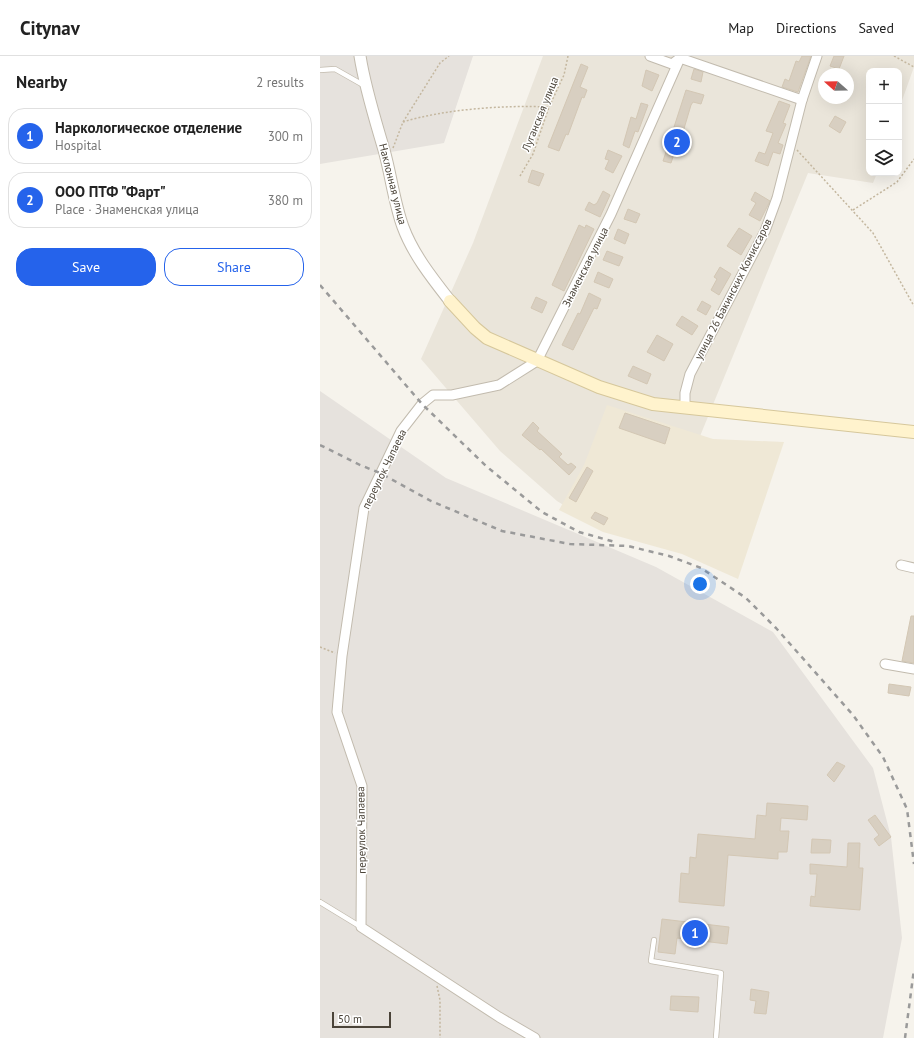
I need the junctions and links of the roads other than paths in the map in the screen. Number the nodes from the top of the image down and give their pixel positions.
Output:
1 (360, 56) edge
2 (650, 56) edge
3 (817, 56) edge
4 (681, 57) edge
5 (320, 70) edge
6 (366, 87) junction
7 (802, 100) junction
8 (450, 301) joint
9 (537, 361) junction
10 (685, 408) junction
11 (914, 432) edge
12 (902, 565) dead end
13 (914, 568) edge
14 (885, 664) dead end
15 (914, 669) edge
16 (320, 902) edge
17 (361, 927) junction
18 (654, 940) dead end
19 (535, 1038) edge
20 (716, 1038) edge

1 - 6 street, Наклонная улица
2 - 4 street
3 - 7 street, улица 26 Бакинских Комиссаров
4 - 7 street
4 - 9 street, Знаменская улица
5 - 6 lane
6 - 8 street, Наклонная улица
7 - 10 street, улица 26 Бакинских Комиссаров
8 - 9 main road
9 - 10 main road
9 - 17 street, переулок Чапаева
10 - 11 main road
12 - 13 street
14 - 15 street
16 - 17 lane
17 - 19 street
18 - 20 lane

